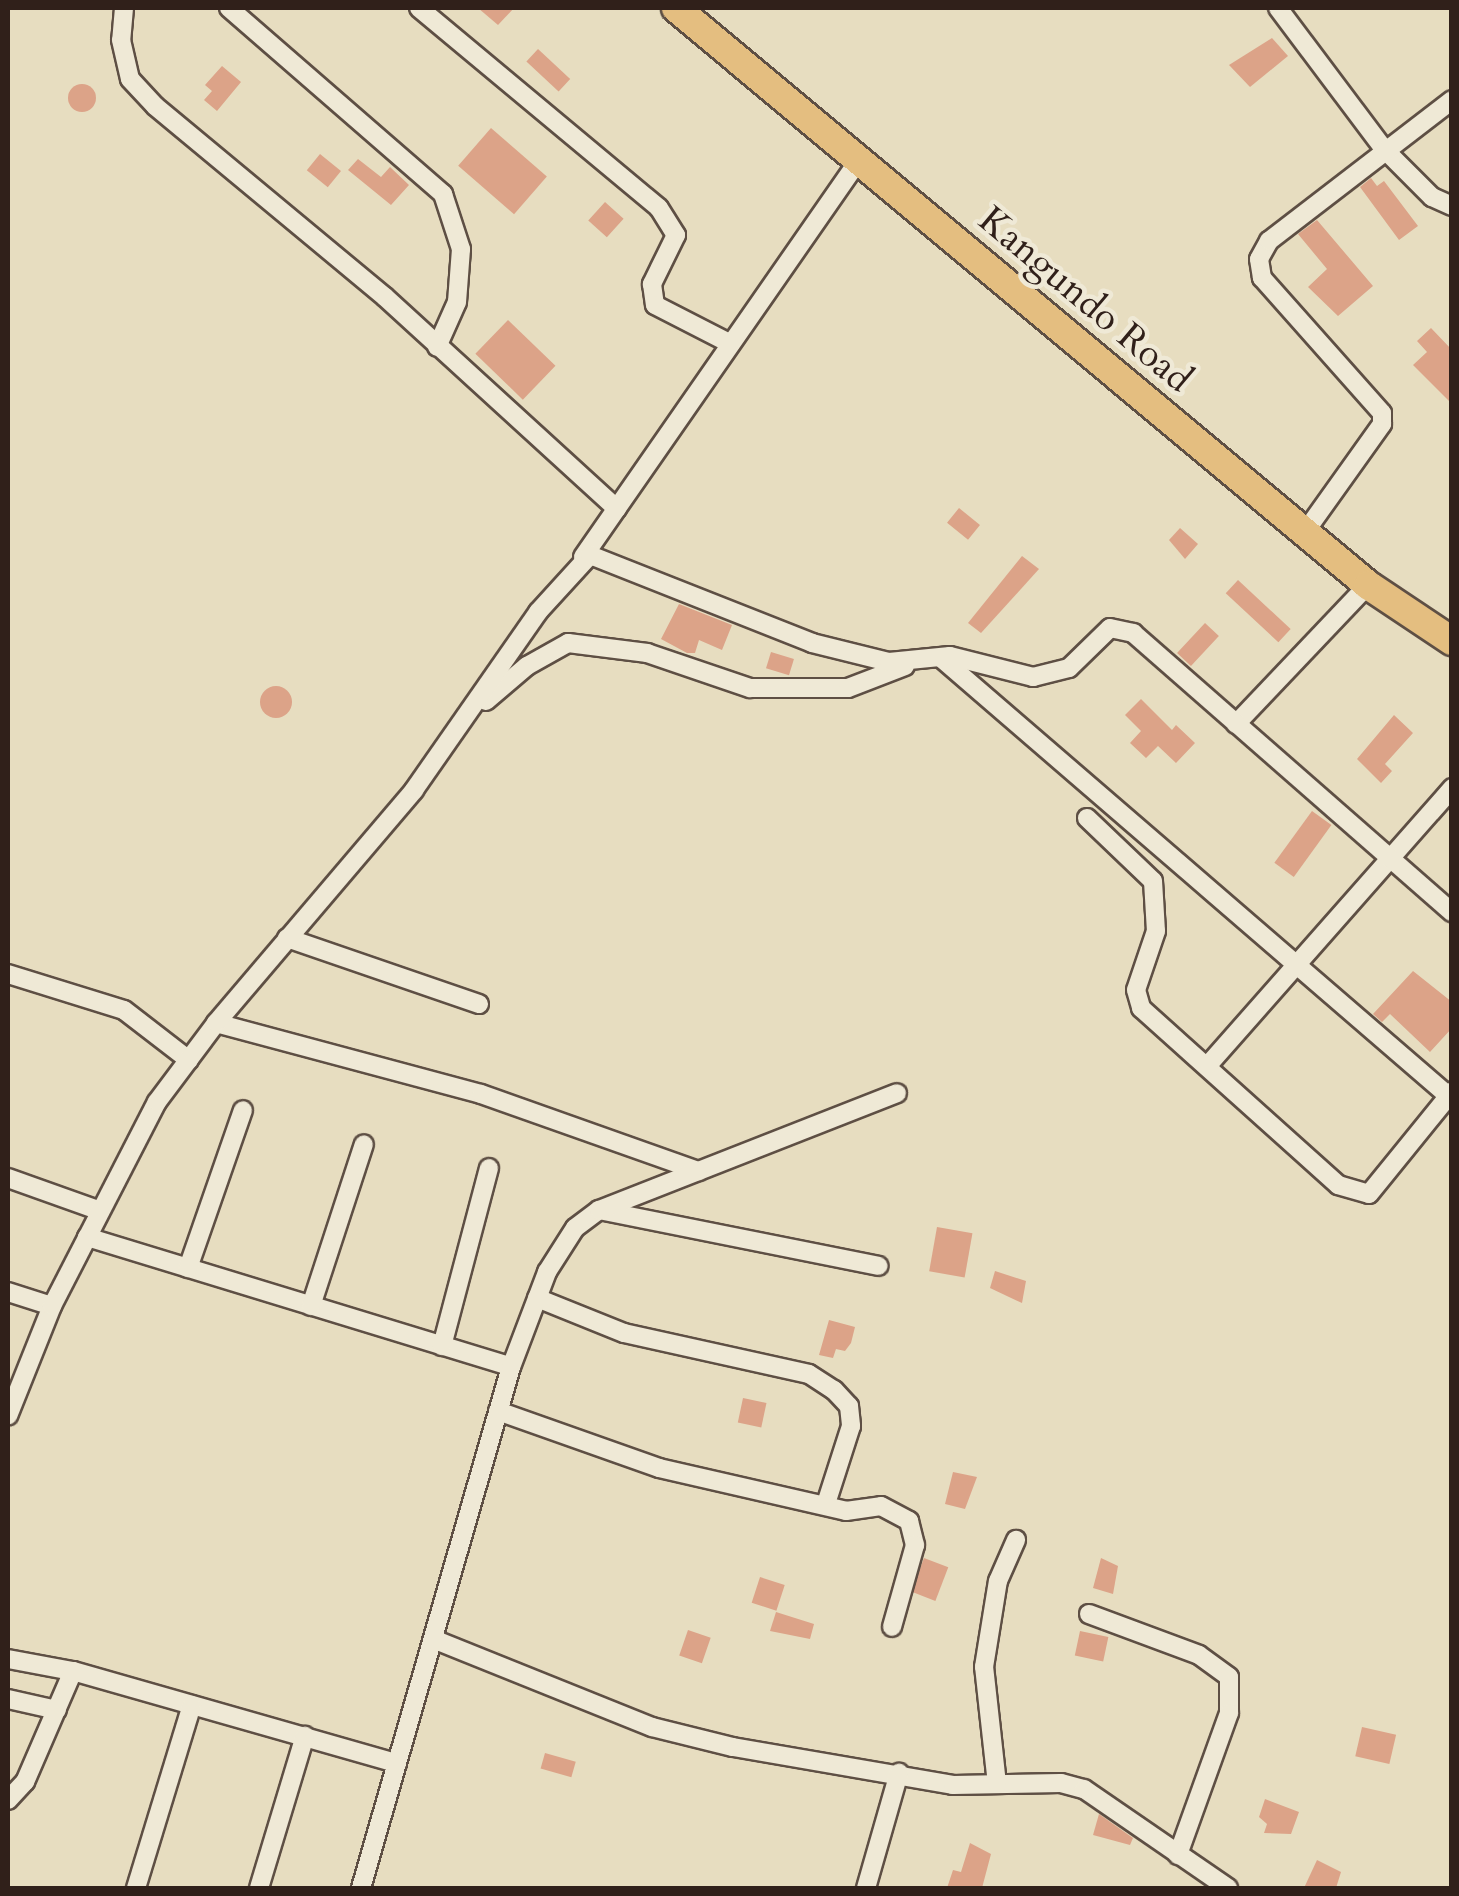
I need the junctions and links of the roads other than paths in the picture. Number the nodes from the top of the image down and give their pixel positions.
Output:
1 (124, 8) edge
2 (229, 8) edge
3 (419, 8) edge
4 (676, 8) edge
5 (1278, 8) edge
6 (1452, 100) edge
7 (1384, 149) junction
8 (859, 160) junction
9 (1452, 206) edge
10 (732, 344) junction
11 (437, 347) junction
12 (616, 509) junction
13 (1305, 532) junction
14 (583, 558) junction
15 (1368, 585) junction
16 (1452, 641) edge
17 (938, 656) junction
18 (910, 664) junction
19 (478, 706) junction
20 (1236, 724) junction
21 (1452, 788) edge
22 (1087, 818) dead end
23 (1166, 852) junction
24 (1389, 860) junction
25 (1153, 882) junction
26 (1452, 912) edge
27 (288, 938) junction
28 (1294, 964) junction
29 (8, 974) edge
30 (479, 1004) dead end
31 (216, 1023) junction
32 (189, 1060) junction
33 (1209, 1064) junction
34 (897, 1092) dead end
35 (1450, 1095) edge
36 (243, 1110) dead end
37 (364, 1144) dead end
38 (489, 1168) dead end
39 (699, 1171) junction
40 (8, 1178) edge
41 (98, 1210) junction
42 (600, 1210) junction
43 (87, 1237) junction
44 (878, 1266) dead end
45 (188, 1268) junction
46 (8, 1292) edge
47 (537, 1298) junction
48 (52, 1306) junction
49 (311, 1306) junction
50 (442, 1346) junction
51 (511, 1366) junction
52 (498, 1411) junction
53 (8, 1416) edge
54 (826, 1504) junction
55 (1016, 1540) dead end
56 (1089, 1614) dead end
57 (892, 1627) dead end
58 (432, 1639) junction
59 (8, 1659) edge
60 (73, 1670) junction
61 (8, 1700) edge
62 (192, 1705) junction
63 (57, 1710) junction
64 (305, 1736) junction
65 (397, 1764) junction
66 (899, 1773) junction
67 (997, 1784) junction
68 (8, 1800) edge
69 (1178, 1855) junction
70 (136, 1888) edge
71 (260, 1888) edge
72 (361, 1888) edge
73 (866, 1888) edge
74 (1223, 1888) edge

1 - 11 street
2 - 11 street
3 - 10 street
4 - 8 highway, Kangundo Road
5 - 7 street
6 - 7 street
7 - 9 street
7 - 13 street
8 - 10 street
8 - 13 highway, Kangundo Road
10 - 12 street
11 - 12 street
12 - 14 street
13 - 15 highway, Kangundo Road
14 - 18 street
14 - 19 street
15 - 16 highway, Kangundo Road
15 - 20 street
17 - 18 street
17 - 20 street
17 - 23 street
18 - 19 street
19 - 27 street
20 - 24 street
21 - 24 street
22 - 25 street
23 - 25 street
23 - 28 street
24 - 26 street
24 - 28 street
25 - 33 street
27 - 30 street
27 - 31 street
28 - 33 street
28 - 35 street
29 - 32 street
31 - 32 street
31 - 39 street
32 - 41 street
33 - 35 street
34 - 39 street
36 - 45 street
37 - 49 street
38 - 50 street
39 - 42 street
40 - 41 street
41 - 43 street
42 - 44 street
42 - 47 street
43 - 45 street
43 - 48 street
45 - 49 street
46 - 48 street
47 - 51 street
47 - 54 street
48 - 53 street
49 - 50 street
50 - 51 street
51 - 52 street
52 - 54 street
52 - 58 street
54 - 57 street
55 - 67 street
56 - 69 street
58 - 65 street
58 - 66 street
59 - 60 street
60 - 62 street
60 - 63 street
61 - 63 street
62 - 64 street
62 - 70 street
63 - 68 street
64 - 65 street
64 - 71 street
65 - 72 street
66 - 67 street
66 - 73 street
67 - 69 street
69 - 74 street

